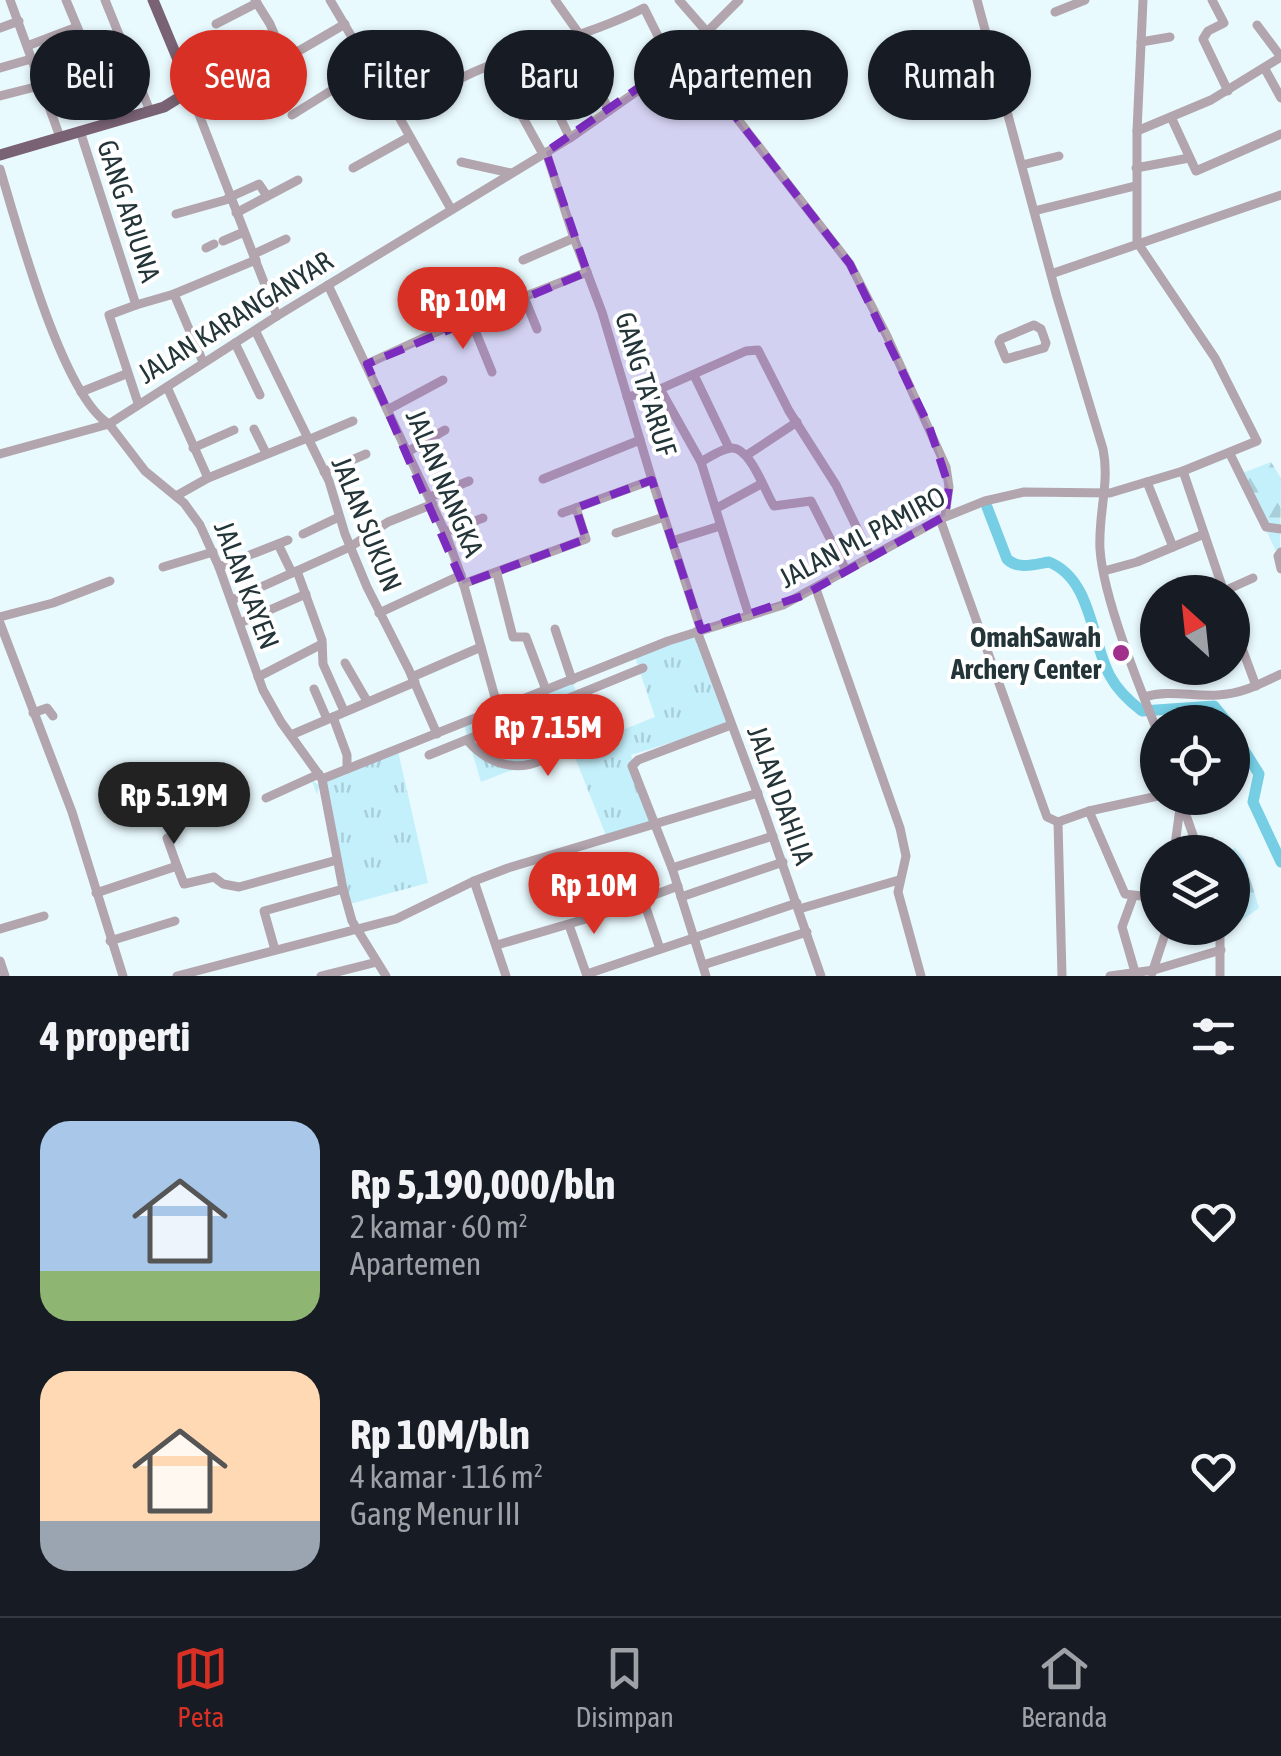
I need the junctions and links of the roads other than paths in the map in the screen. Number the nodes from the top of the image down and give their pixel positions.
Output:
1 (10, 0) edge
2 (66, 0) edge
3 (105, 0) edge
4 (153, 0) edge
5 (330, 0) edge
6 (556, 0) edge
7 (679, 0) edge
8 (718, 0) edge
9 (739, 0) edge
10 (977, 0) edge
11 (1085, 0) edge
12 (1144, 0) edge
13 (1212, 0) edge
14 (256, 2) edge
15 (642, 4) edge
16 (1055, 12) dead end
17 (725, 14) junction
18 (18, 22) junction
19 (216, 24) dead end
20 (345, 24) junction
21 (1257, 26) dead end
22 (77, 27) junction
23 (0, 28) edge
24 (78, 30) edge
25 (117, 30) edge
26 (270, 30) edge
27 (348, 30) edge
28 (574, 30) edge
29 (589, 30) edge
30 (655, 30) edge
31 (705, 30) edge
32 (709, 30) edge
33 (1170, 37) dead end
34 (170, 41) edge
35 (1141, 42) junction
36 (27, 46) junction
37 (307, 46) edge
38 (30, 56) edge
39 (1281, 57) edge
40 (30, 59) edge
41 (0, 68) edge
42 (1265, 68) junction
43 (30, 88) edge
44 (1228, 91) junction
45 (0, 96) edge
46 (1281, 98) edge
47 (170, 104) edge
48 (150, 111) edge
49 (1171, 118) junction
50 (54, 120) edge
51 (116, 120) edge
52 (196, 120) edge
53 (400, 120) edge
54 (526, 120) edge
55 (561, 120) edge
56 (596, 120) edge
57 (738, 120) edge
58 (80, 131) junction
59 (1137, 131) junction
60 (1281, 134) edge
61 (60, 136) junction
62 (409, 137) junction
63 (570, 138) junction
64 (545, 153) junction
65 (0, 156) edge
66 (1059, 156) dead end
67 (1189, 158) junction
68 (461, 162) dead end
69 (1022, 165) junction
70 (0, 168) edge
71 (353, 168) dead end
72 (1136, 168) junction
73 (511, 173) junction
74 (298, 180) dead end
75 (1136, 186) junction
76 (1281, 195) edge
77 (267, 196) junction
78 (229, 198) junction
79 (451, 209) junction
80 (236, 212) junction
81 (1034, 212) junction
82 (176, 214) dead end
83 (244, 232) junction
84 (574, 238) junction
85 (286, 239) dead end
86 (1137, 242) junction
87 (214, 244) dead end
88 (255, 257) junction
89 (523, 260) dead end
90 (587, 272) junction
91 (1051, 274) junction
92 (328, 285) junction
93 (174, 294) junction
94 (524, 297) junction
95 (430, 301) dead end
96 (136, 305) junction
97 (277, 316) junction
98 (470, 318) junction
99 (1064, 319) junction
100 (1040, 327) junction
101 (537, 330) dead end
102 (256, 332) junction
103 (436, 332) junction
104 (235, 344) junction
105 (203, 362) junction
106 (367, 364) junction
107 (492, 372) dead end
108 (126, 374) junction
109 (694, 375) junction
110 (444, 380) dead end
111 (167, 387) junction
112 (660, 388) junction
113 (81, 392) junction
114 (260, 395) dead end
115 (627, 397) junction
116 (138, 403) junction
117 (389, 409) junction
118 (353, 421) dead end
119 (797, 422) junction
120 (109, 424) junction
121 (254, 429) dead end
122 (234, 430) dead end
123 (446, 430) dead end
124 (307, 439) junction
125 (640, 440) junction
126 (193, 448) junction
127 (729, 448) junction
128 (408, 451) junction
129 (0, 454) edge
130 (266, 454) junction
131 (366, 454) dead end
132 (1230, 454) junction
133 (748, 455) junction
134 (700, 462) junction
135 (324, 472) junction
136 (1184, 472) junction
137 (208, 478) junction
138 (543, 479) dead end
139 (468, 480) dead end
140 (652, 480) junction
141 (1146, 482) junction
142 (761, 484) junction
143 (1106, 492) junction
144 (176, 496) junction
145 (431, 500) junction
146 (576, 508) junction
147 (717, 508) junction
148 (562, 513) dead end
149 (339, 517) junction
150 (664, 517) junction
151 (483, 518) dead end
152 (943, 518) junction
153 (720, 526) junction
154 (1281, 529) edge
155 (445, 532) junction
156 (616, 533) dead end
157 (302, 534) dead end
158 (1204, 534) junction
159 (672, 541) junction
160 (350, 547) junction
161 (1174, 547) junction
162 (213, 552) junction
163 (1281, 552) edge
164 (871, 557) junction
165 (163, 567) dead end
166 (220, 567) junction
167 (1281, 568) edge
168 (846, 570) junction
169 (1104, 571) junction
170 (294, 572) junction
171 (498, 574) junction
172 (1218, 575) edge
173 (1253, 578) dead end
174 (1250, 579) edge
175 (462, 580) junction
176 (110, 581) dead end
177 (816, 588) junction
178 (306, 594) junction
179 (232, 600) junction
180 (379, 613) junction
181 (749, 616) junction
182 (0, 620) edge
183 (240, 623) junction
184 (555, 629) dead end
185 (699, 630) junction
186 (322, 643) junction
187 (481, 647) junction
188 (345, 663) dead end
189 (643, 668) dead end
190 (1250, 670) edge
191 (1281, 674) edge
192 (258, 677) junction
193 (414, 679) junction
194 (572, 680) junction
195 (1256, 686) junction
196 (314, 689) dead end
197 (550, 689) junction
198 (579, 694) junction
199 (367, 701) junction
200 (558, 702) junction
201 (1147, 705) edge
202 (1149, 705) edge
203 (498, 708) junction
204 (344, 711) junction
205 (33, 713) junction
206 (54, 716) dead end
207 (330, 718) junction
208 (472, 719) junction
209 (731, 725) junction
210 (437, 734) junction
211 (291, 735) junction
212 (480, 736) junction
213 (467, 740) junction
214 (429, 755) dead end
215 (347, 770) junction
216 (320, 777) junction
217 (758, 793) junction
218 (266, 798) dead end
219 (1140, 800) edge
220 (1089, 811) junction
221 (1058, 822) junction
222 (654, 825) junction
223 (773, 836) junction
224 (167, 838) dead end
225 (337, 860) junction
226 (782, 862) junction
227 (177, 866) junction
228 (672, 868) junction
229 (898, 880) junction
230 (474, 881) junction
231 (343, 890) junction
232 (680, 892) junction
233 (96, 893) junction
234 (1133, 898) junction
235 (1140, 898) edge
236 (643, 899) junction
237 (798, 906) junction
238 (44, 916) dead end
239 (176, 921) dead end
240 (569, 925) junction
241 (0, 928) edge
242 (355, 928) junction
243 (807, 932) junction
244 (694, 937) junction
245 (110, 941) junction
246 (497, 945) junction
247 (1161, 945) edge
248 (1222, 945) edge
249 (660, 949) junction
250 (275, 950) junction
251 (1222, 950) junction
252 (0, 961) edge
253 (377, 962) junction
254 (704, 971) edge
255 (1134, 972) junction
256 (1152, 973) edge
257 (503, 975) edge
258 (587, 975) edge
259 (5, 976) edge
260 (122, 976) edge
261 (177, 976) edge
262 (321, 976) edge
263 (386, 976) edge
264 (821, 976) edge
265 (921, 976) edge
266 (1062, 976) edge
267 (1110, 976) edge
268 (1220, 976) edge

1 - 18 street
2 - 22 street
3 - 25 street
4 - 34 main road
5 - 20 street
6 - 28 street
7 - 31 street
8 - 17 street
9 - 17 street, JALAN KARANGANYAR
10 - 69 street
11 - 16 street
12 - 35 street
13 - 44 street
14 - 19 street
14 - 26 street
15 - 29 street
15 - 30 street
17 - 32 street, JALAN KARANGANYAR
18 - 23 street
18 - 36 street
20 - 27 street
20 - 37 street
21 - 39 street
22 - 24 street
22 - 36 street
33 - 35 street
35 - 59 street
36 - 38 street
39 - 42 street
40 - 41 street
42 - 44 street
42 - 46 street
43 - 45 street
44 - 49 street
47 - 48 main road
49 - 59 street
49 - 67 street
50 - 61 street
51 - 58 main road
52 - 78 street
53 - 62 street
54 - 64 street, GANG TA'ARUF
55 - 63 street
56 - 63 street, JALAN KARANGANYAR
57 - 152 street
58 - 61 main road
58 - 96 street, GANG ARJUNA
59 - 72 street
60 - 67 street
61 - 65 main road
62 - 71 street
62 - 79 street
63 - 64 street, JALAN KARANGANYAR
64 - 73 street, JALAN KARANGANYAR
64 - 84 street, GANG TA'ARUF
66 - 69 street
67 - 72 street
68 - 73 street
69 - 81 street
70 - 113 street
72 - 75 street
73 - 79 street, JALAN KARANGANYAR
74 - 77 street
75 - 81 street
75 - 86 street
76 - 86 street
77 - 78 street
77 - 80 street
78 - 80 street
78 - 82 street
79 - 92 street, JALAN KARANGANYAR
80 - 83 street
81 - 91 street
83 - 87 street
83 - 88 street
84 - 89 street
84 - 90 street, GANG TA'ARUF
85 - 88 street
86 - 91 street
86 - 132 street
88 - 93 street
88 - 97 street
90 - 94 street
90 - 115 street, GANG TA'ARUF
91 - 99 street
92 - 97 street, JALAN KARANGANYAR
92 - 106 street, JALAN NANGKA
93 - 96 street, GANG ARJUNA
93 - 105 street, GANG ARJUNA
94 - 98 street
94 - 101 street
95 - 103 street
96 - 108 street, GANG ARJUNA
97 - 102 street, JALAN KARANGANYAR
98 - 103 street
98 - 107 street
99 - 100 street
99 - 143 street
100 - 100 street
102 - 104 street, JALAN KARANGANYAR
102 - 124 street, JALAN SUKUN
103 - 106 street
104 - 105 street, JALAN KARANGANYAR
104 - 114 street
105 - 111 street, JALAN KARANGANYAR
106 - 117 street, JALAN NANGKA
108 - 113 street
108 - 116 street, GANG ARJUNA
109 - 112 street
109 - 119 street
109 - 127 street
110 - 117 street
111 - 116 street, JALAN KARANGANYAR
111 - 126 street
112 - 115 street
112 - 134 street
113 - 120 street
115 - 125 street, GANG TA'ARUF
116 - 120 street, JALAN KARANGANYAR
117 - 128 street, JALAN NANGKA
118 - 124 street
119 - 133 street
119 - 164 street
120 - 129 street
120 - 144 street, JALAN KAYEN
121 - 130 street
122 - 126 street
123 - 128 street
124 - 130 street
124 - 135 street, JALAN SUKUN
125 - 138 street
125 - 140 street, GANG TA'ARUF
126 - 137 street
127 - 133 street
127 - 134 street
128 - 145 street, JALAN NANGKA
130 - 137 street
131 - 135 street
132 - 136 street, JALAN ML PAMIRO
132 - 154 street
133 - 142 street
134 - 147 street
135 - 149 street, JALAN SUKUN
136 - 141 street, JALAN ML PAMIRO
136 - 158 street
137 - 144 street
139 - 145 street
140 - 146 street
140 - 150 street, GANG TA'ARUF
141 - 143 street, JALAN ML PAMIRO
141 - 161 street
142 - 147 street
142 - 168 street
143 - 152 street, JALAN ML PAMIRO
143 - 169 street
144 - 162 street, JALAN KAYEN
145 - 155 street, JALAN NANGKA
145 - 160 street
146 - 148 street
146 - 171 street
147 - 153 street
149 - 157 street
149 - 160 street, JALAN SUKUN
150 - 156 street
150 - 159 street, GANG TA'ARUF
151 - 155 street
152 - 164 street, JALAN ML PAMIRO
152 - 221 street
153 - 159 street
153 - 181 street
155 - 175 street, JALAN NANGKA
158 - 161 street
158 - 172 street
159 - 185 street, GANG TA'ARUF
160 - 170 street
160 - 180 street, JALAN SUKUN
161 - 169 street
162 - 165 street
162 - 166 street, JALAN KAYEN
163 - 167 street
164 - 168 street, JALAN ML PAMIRO
166 - 170 street
166 - 179 street, JALAN KAYEN
168 - 177 street, JALAN ML PAMIRO
169 - 201 street
170 - 178 street
170 - 179 street
171 - 175 street
171 - 197 street
173 - 174 street
175 - 180 street
175 - 187 street, JALAN NANGKA
176 - 182 street
177 - 181 street, JALAN ML PAMIRO
177 - 229 street
178 - 183 street
178 - 186 street
179 - 183 street, JALAN KAYEN
180 - 193 street, JALAN SUKUN
181 - 185 street, JALAN ML PAMIRO
182 - 205 street
183 - 192 street, JALAN KAYEN
184 - 194 street
185 - 194 street, JALAN ML PAMIRO
185 - 209 street, JALAN DAHLIA
186 - 192 street
186 - 204 street
187 - 193 street
187 - 203 street, JALAN NANGKA
188 - 199 street
189 - 198 street
190 - 195 street
191 - 195 street
192 - 211 street, JALAN KAYEN
193 - 199 street
193 - 210 street, JALAN SUKUN
194 - 197 street, JALAN ML PAMIRO
195 - 202 street
196 - 207 street
197 - 200 street
197 - 203 street, JALAN ML PAMIRO
198 - 200 street
198 - 213 street
199 - 204 street
200 - 212 street
203 - 208 street, JALAN ML PAMIRO
204 - 207 street
205 - 206 street
205 - 233 street
207 - 211 street
207 - 215 street
208 - 210 street, JALAN ML PAMIRO
208 - 212 street
209 - 217 street, JALAN DAHLIA
209 - 222 street
210 - 215 street, JALAN ML PAMIRO
211 - 216 street, JALAN KAYEN
212 - 213 street
213 - 214 street
215 - 216 street, JALAN ML PAMIRO
216 - 218 street, JALAN ML PAMIRO
216 - 225 street
217 - 222 street
217 - 223 street, JALAN DAHLIA
219 - 220 street
220 - 221 street
220 - 234 street
221 - 266 street
222 - 228 street
222 - 230 street
223 - 226 street, JALAN DAHLIA
223 - 228 street
224 - 227 street
225 - 227 street
225 - 231 street
226 - 232 street
226 - 237 street, JALAN DAHLIA
227 - 233 street
228 - 232 street
229 - 237 street
229 - 265 street
230 - 242 street
230 - 246 street
231 - 242 street
231 - 250 street
232 - 236 street
232 - 244 street
233 - 245 street
234 - 235 street
234 - 255 street
236 - 240 street
236 - 249 street
237 - 243 street, JALAN DAHLIA
237 - 244 street
238 - 241 street
239 - 245 street
240 - 246 street
240 - 258 street
242 - 250 street
242 - 253 street
243 - 254 street
243 - 264 street, JALAN DAHLIA
244 - 249 street
244 - 254 street
245 - 260 street
246 - 257 street
247 - 256 street
248 - 251 street
249 - 258 street
250 - 261 street
251 - 256 street
251 - 268 street
252 - 259 street
253 - 262 street
253 - 263 street
255 - 256 street
255 - 267 street

